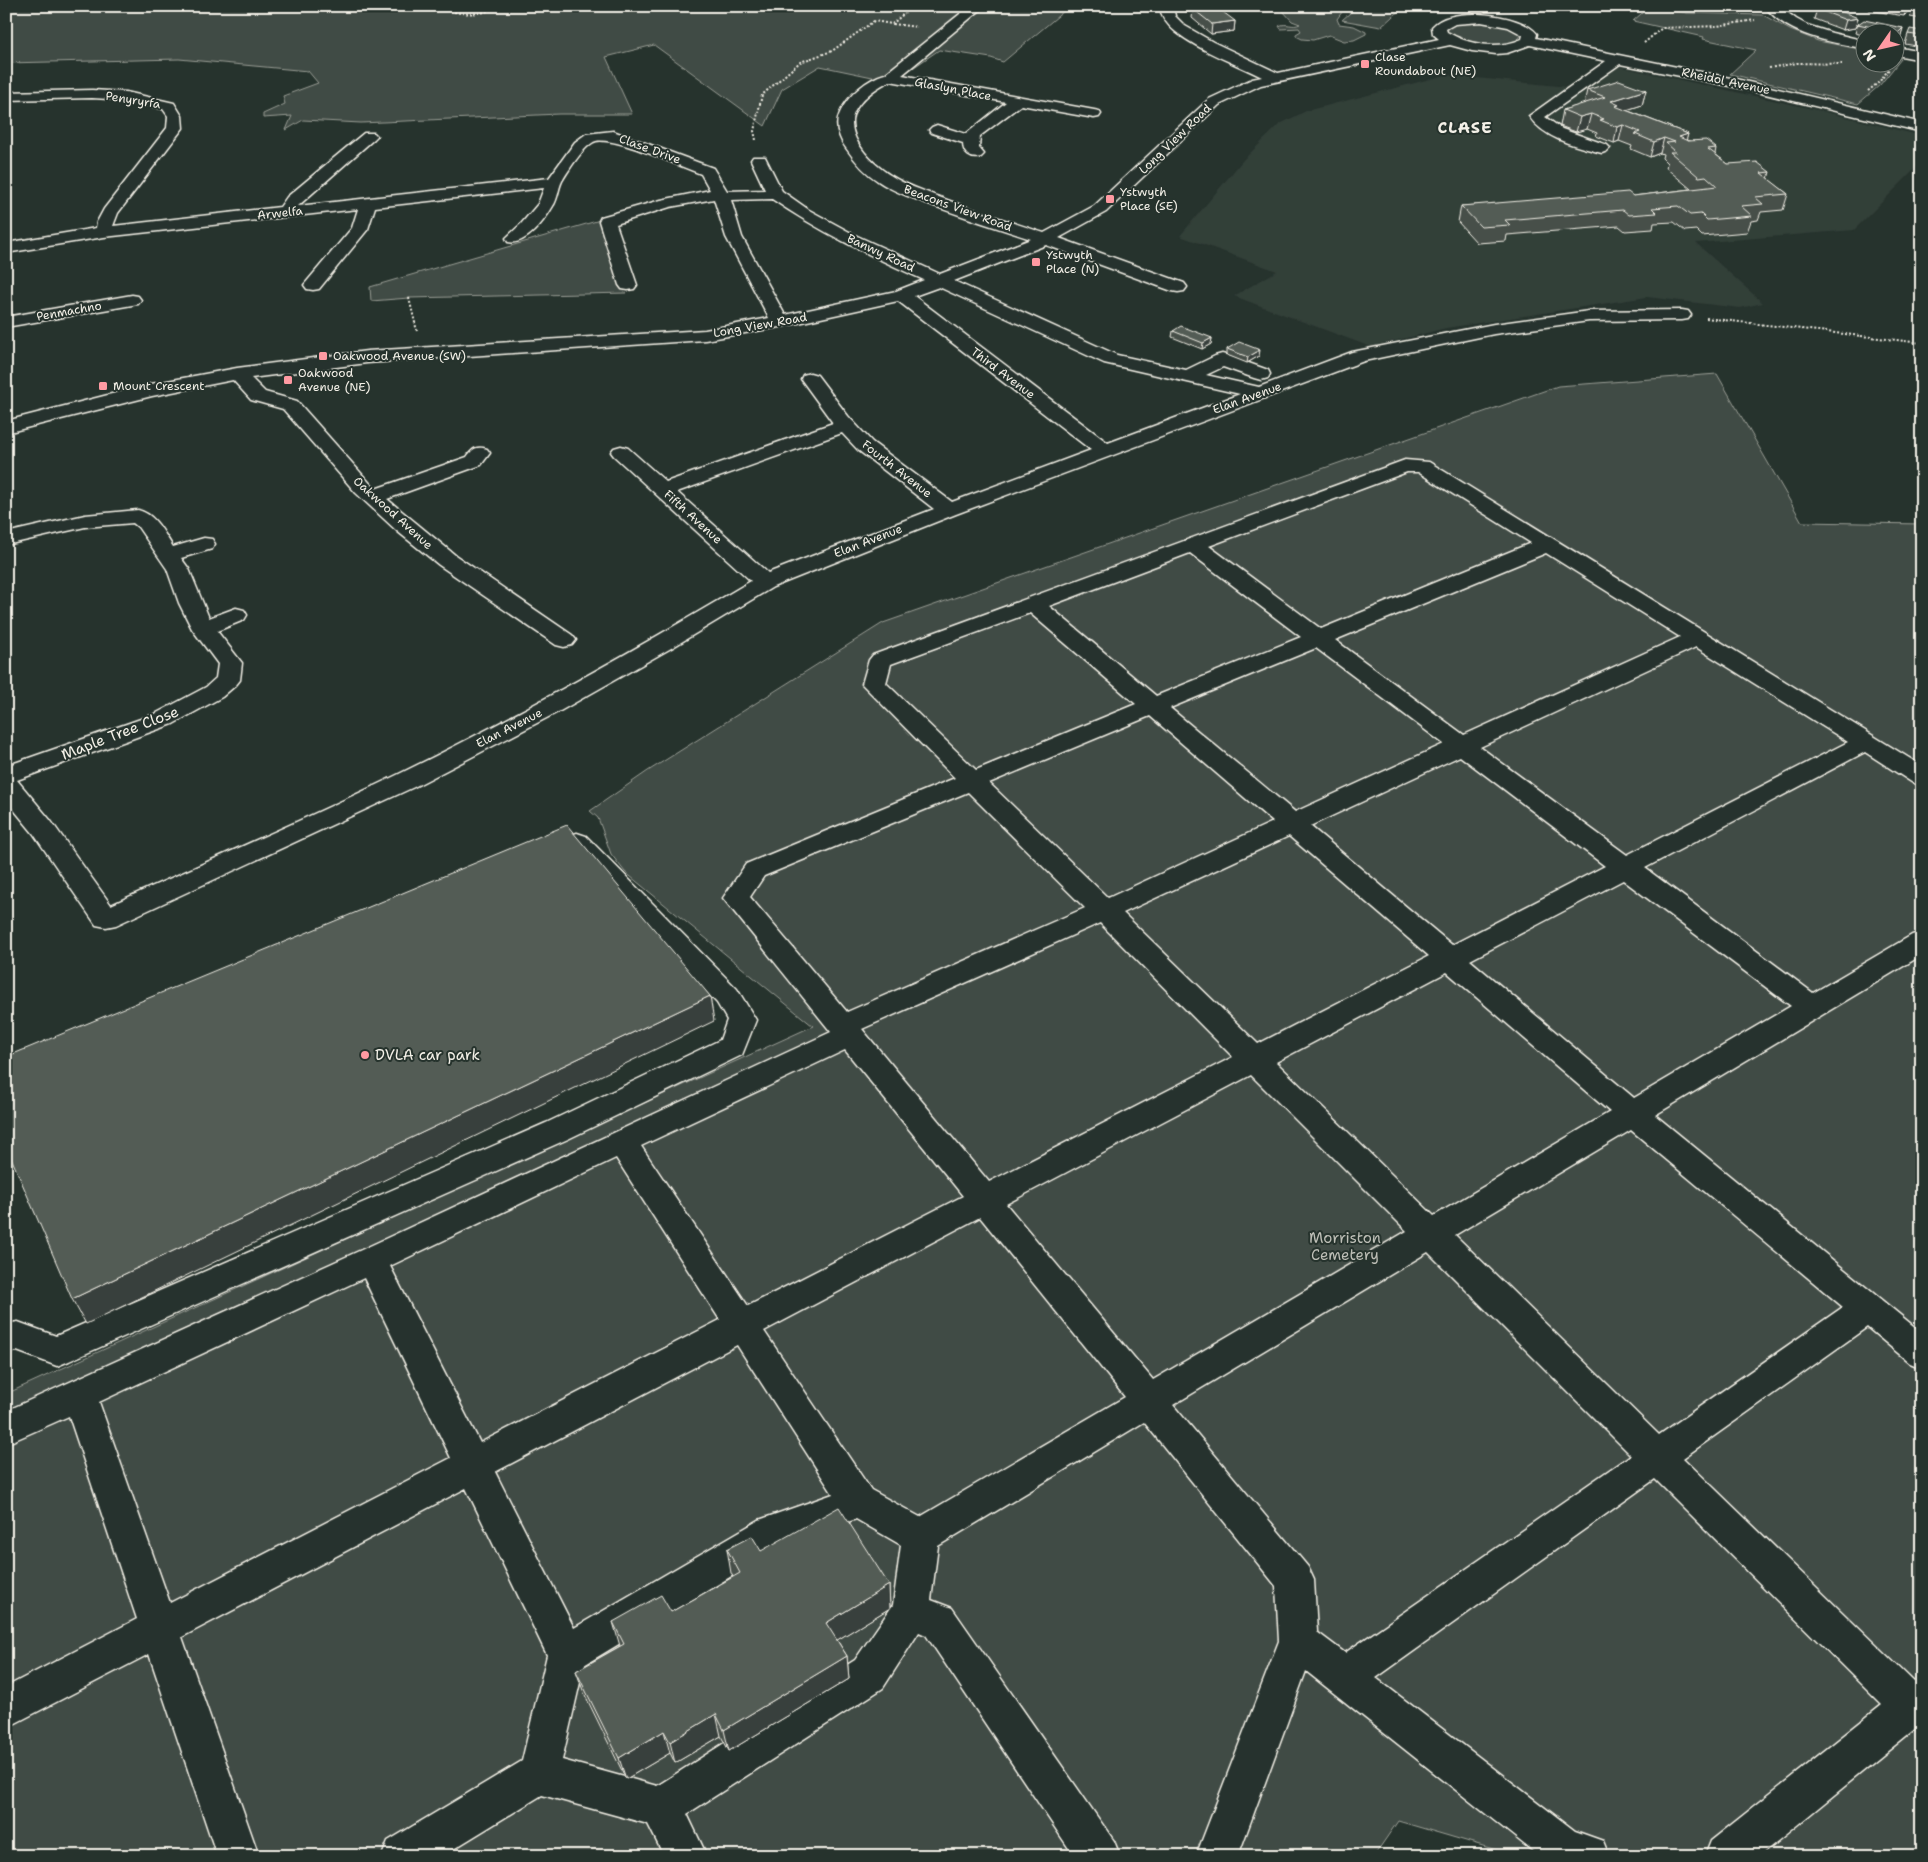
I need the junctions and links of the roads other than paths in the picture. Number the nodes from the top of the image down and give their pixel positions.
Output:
1 (979, 6) edge
2 (1166, 6) edge
3 (1771, 6) edge
4 (1510, 10) dead end
5 (1499, 20) junction
6 (1449, 41) junction
7 (1528, 41) junction
8 (1856, 43) edge
9 (1922, 56) edge
10 (1906, 57) edge
11 (1619, 58) junction
12 (890, 77) junction
13 (1277, 78) junction
14 (6, 96) edge
15 (1016, 101) junction
16 (1094, 114) dead end
17 (1922, 128) edge
18 (937, 130) dead end
19 (369, 136) dead end
20 (971, 140) junction
21 (1602, 148) dead end
22 (978, 155) dead end
23 (760, 160) road end
24 (554, 182) junction
25 (775, 194) junction
26 (721, 195) junction
27 (368, 204) junction
28 (286, 212) junction
29 (104, 232) junction
30 (514, 238) dead end
31 (1046, 239) junction
32 (6, 248) edge
33 (940, 280) junction
34 (313, 285) dead end
35 (628, 285) dead end
36 (1178, 287) dead end
37 (901, 295) junction
38 (132, 300) dead end
39 (1682, 315) road end
40 (6, 322) edge
41 (780, 322) junction
42 (237, 374) junction
43 (810, 379) dead end
44 (1261, 383) junction
45 (845, 425) junction
46 (6, 427) edge
47 (1105, 450) junction
48 (620, 452) dead end
49 (480, 454) dead end
50 (663, 490) junction
51 (372, 497) junction
52 (949, 510) junction
53 (6, 539) edge
54 (204, 544) dead end
55 (1192, 544) junction
56 (1548, 544) junction
57 (174, 562) junction
58 (765, 582) junction
59 (1033, 604) junction
60 (236, 615) dead end
61 (203, 629) junction
62 (1698, 637) junction
63 (1319, 639) junction
64 (564, 640) dead end
65 (1154, 706) junction
66 (1866, 742) junction
67 (1462, 746) junction
68 (6, 775) edge
69 (1922, 776) edge
70 (972, 781) junction
71 (6, 783) edge
72 (1292, 824) junction
73 (550, 837) edge
74 (1624, 867) junction
75 (1103, 911) junction
76 (1922, 942) edge
77 (1450, 958) junction
78 (1812, 1008) junction
79 (846, 1030) junction
80 (1254, 1060) junction
81 (1633, 1114) junction
82 (622, 1142) junction
83 (984, 1200) junction
84 (1430, 1234) junction
85 (371, 1260) junction
86 (1868, 1308) junction
87 (742, 1325) junction
88 (6, 1338) edge
89 (1922, 1353) edge
90 (79, 1394) junction
91 (1149, 1402) junction
92 (6, 1428) edge
93 (1657, 1456) junction
94 (472, 1464) junction
95 (858, 1502) junction
96 (922, 1536) junction
97 (911, 1611) junction
98 (160, 1628) junction
99 (1298, 1641) junction
100 (567, 1654) junction
101 (1344, 1677) junction
102 (1916, 1702) edge
103 (6, 1708) edge
104 (539, 1774) junction
105 (661, 1807) junction
106 (238, 1856) edge
107 (403, 1856) edge
108 (686, 1856) edge
109 (1099, 1856) edge
110 (1217, 1856) edge
111 (1588, 1856) edge
112 (1726, 1856) edge

1 - 12 street, Beacons View Road
2 - 13 street
3 - 8 street
4 - 5 street
5 - 6 street
5 - 7 street
6 - 7 street
6 - 13 street, Long View Road
7 - 11 street, Rheidol Avenue
9 - 10 street
11 - 17 street, Rheidol Avenue
11 - 21 street
12 - 15 street, Glaslyn Place
12 - 31 street, Beacons View Road
13 - 31 street, Long View Road
14 - 29 street, Penyryrfa
15 - 16 street, Glaslyn Place
15 - 20 street, Glaslyn Place
18 - 20 street
19 - 28 street
20 - 22 street
23 - 25 street
24 - 26 street, Clase Drive
24 - 27 street, Arwelfa
24 - 30 street, Clase Drive
25 - 26 street
25 - 33 street, Banwy Road
26 - 35 street
26 - 41 street, Clase Drive
27 - 28 street, Arwelfa
27 - 34 street
28 - 29 street, Arwelfa
29 - 32 street, Arwelfa
31 - 33 street, Long View Road
31 - 36 street, Beacons View Road
33 - 37 street, Long View Road
33 - 44 street, Banwy Road
37 - 41 street, Long View Road
37 - 47 street, Third Avenue
38 - 40 street, Penmachno
39 - 44 street, Elan Avenue
41 - 42 street, Long View Road
42 - 46 street, Long View Road
42 - 51 street, Oakwood Avenue
43 - 45 street, Fourth Avenue
44 - 47 street, Elan Avenue
45 - 50 street
45 - 52 street, Fourth Avenue
47 - 52 street, Elan Avenue
48 - 50 street, Fifth Avenue
49 - 51 street
50 - 58 street, Fifth Avenue
51 - 64 street, Oakwood Avenue
52 - 58 street, Elan Avenue
53 - 57 street, Maple Tree Close
54 - 57 street
55 - 56 street
55 - 59 street
55 - 63 street
56 - 62 street
56 - 63 street
57 - 61 street, Maple Tree Close
58 - 71 street, Elan Avenue
59 - 65 street
59 - 70 street
60 - 61 street
61 - 68 street, Maple Tree Close
62 - 66 street
62 - 67 street
63 - 65 street
63 - 67 street
65 - 70 street
65 - 72 street
66 - 69 street
66 - 74 street
67 - 72 street
67 - 74 street
70 - 75 street
70 - 79 street
72 - 75 street
72 - 77 street
73 - 88 street
74 - 77 street
74 - 78 street
75 - 79 street
75 - 80 street
76 - 78 street
77 - 80 street
77 - 81 street
78 - 81 street
79 - 82 street
79 - 83 street
80 - 83 street
80 - 84 street
81 - 84 street
81 - 86 street
82 - 85 street
82 - 87 street
83 - 87 street
83 - 91 street
84 - 91 street
84 - 93 street
85 - 90 street
85 - 94 street
86 - 89 street
86 - 93 street
87 - 94 street
87 - 95 street
90 - 92 street
90 - 98 street
91 - 96 street
91 - 99 street
93 - 101 street
93 - 102 street
94 - 98 street
94 - 100 street
95 - 96 street
95 - 100 street
96 - 97 street
97 - 105 street
97 - 109 street
98 - 103 street
98 - 106 street
99 - 101 street
99 - 110 street
100 - 104 street
101 - 111 street
102 - 112 street
104 - 105 street
104 - 107 street
105 - 108 street

